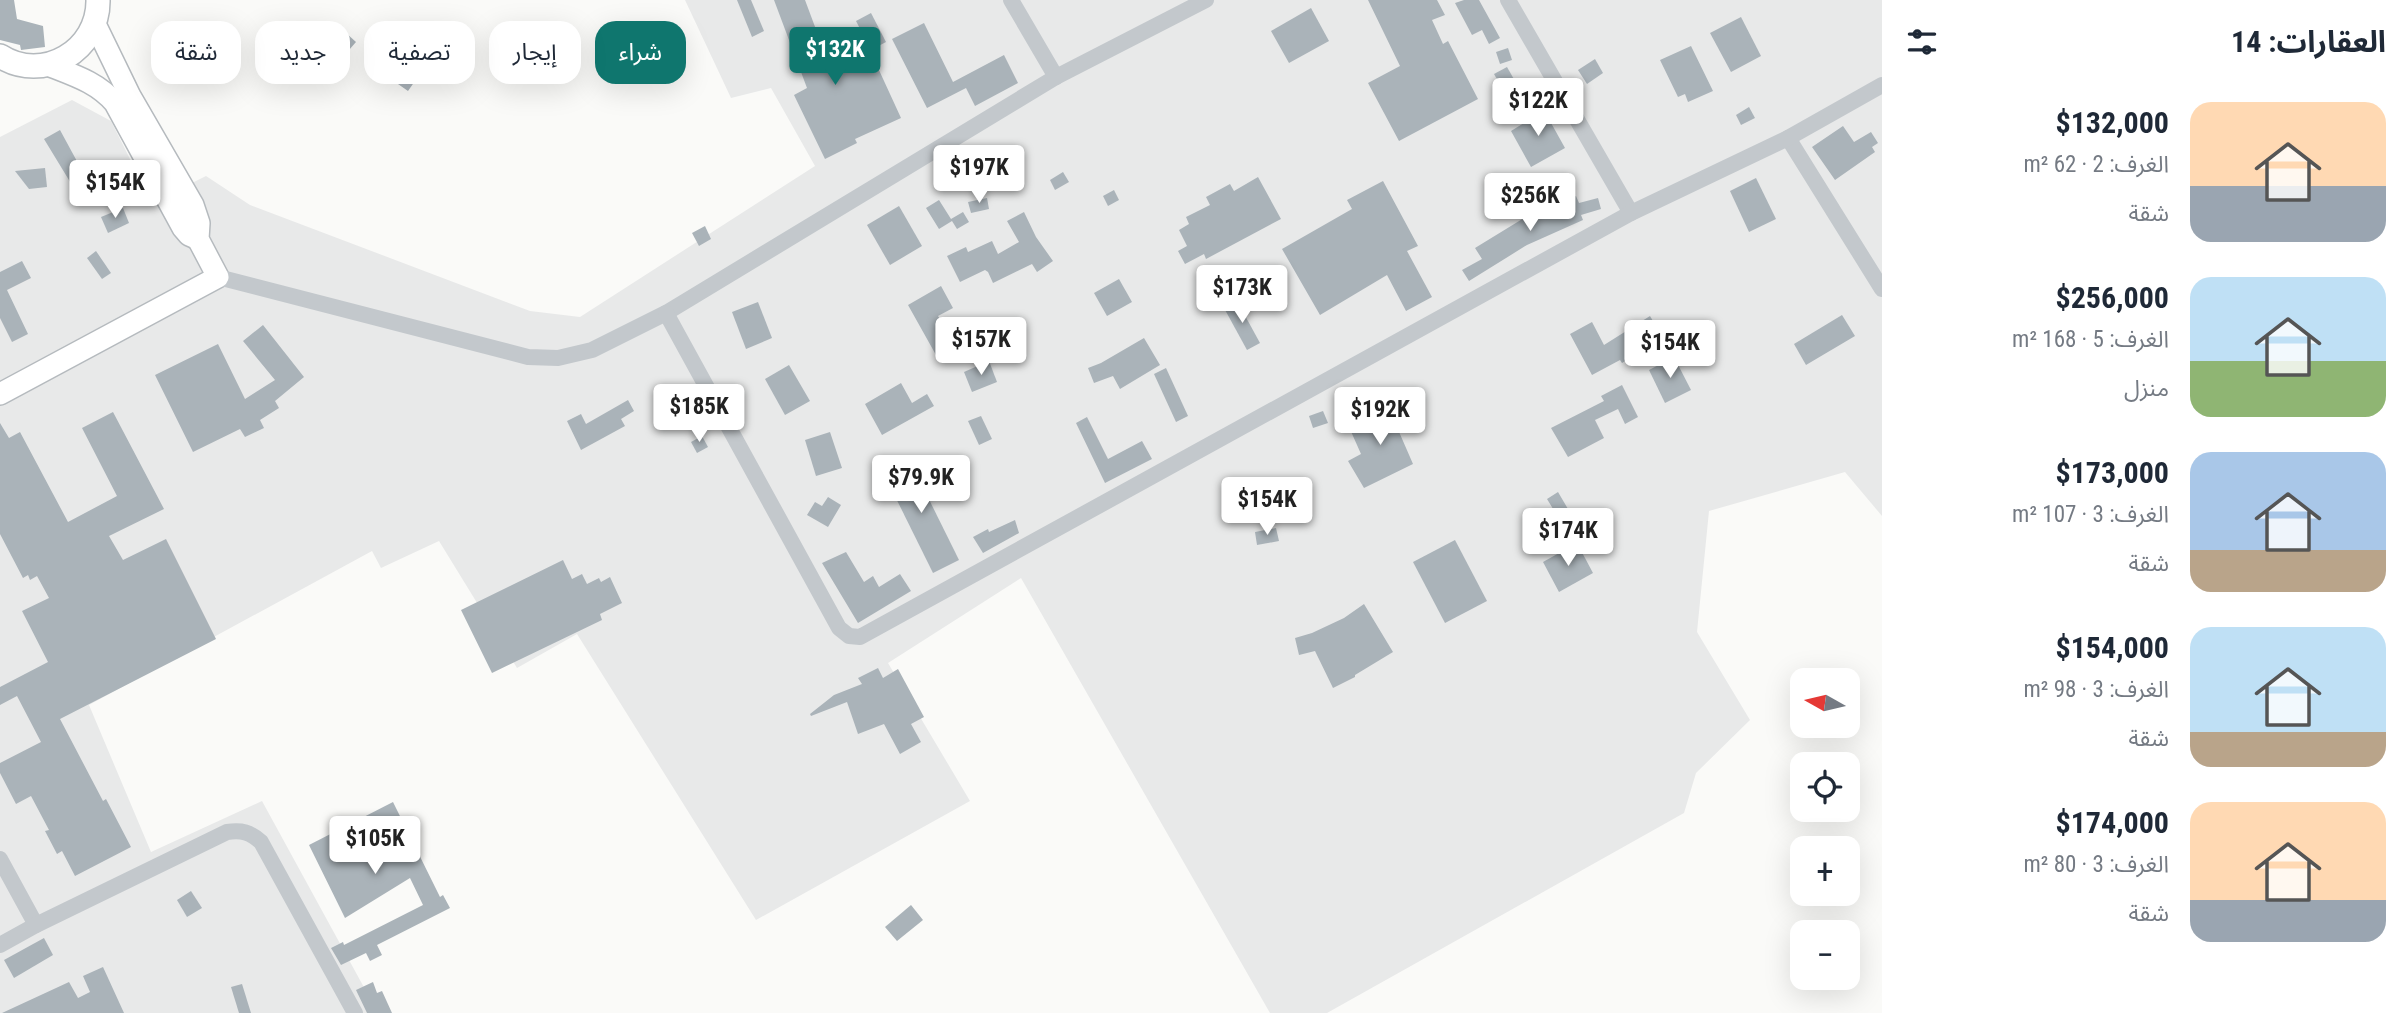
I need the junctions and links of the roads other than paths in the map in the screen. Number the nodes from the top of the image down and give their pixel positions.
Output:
1 (98, 0) edge
2 (1011, 0) edge
3 (1206, 0) edge
4 (1508, 0) edge
5 (95, 24) junction
6 (0, 56) edge
7 (38, 66) junction
8 (1056, 77) junction
9 (0, 79) edge
10 (1882, 85) edge
11 (1788, 138) junction
12 (1631, 213) junction
13 (198, 239) junction
14 (218, 277) junction
15 (1882, 289) edge
16 (666, 313) junction
17 (0, 394) edge
18 (0, 859) edge
19 (36, 925) junction
20 (0, 945) edge
21 (355, 1013) edge

1 - 5 highway
2 - 8 lane
3 - 8 lane
4 - 12 lane
5 - 7 highway
5 - 13 main road
6 - 7 highway
7 - 9 highway
7 - 13 main road
8 - 16 lane
10 - 11 lane
11 - 12 lane
11 - 15 lane
12 - 16 lane
13 - 14 main road
14 - 16 lane
14 - 17 main road
18 - 19 lane
19 - 20 lane
19 - 21 lane

